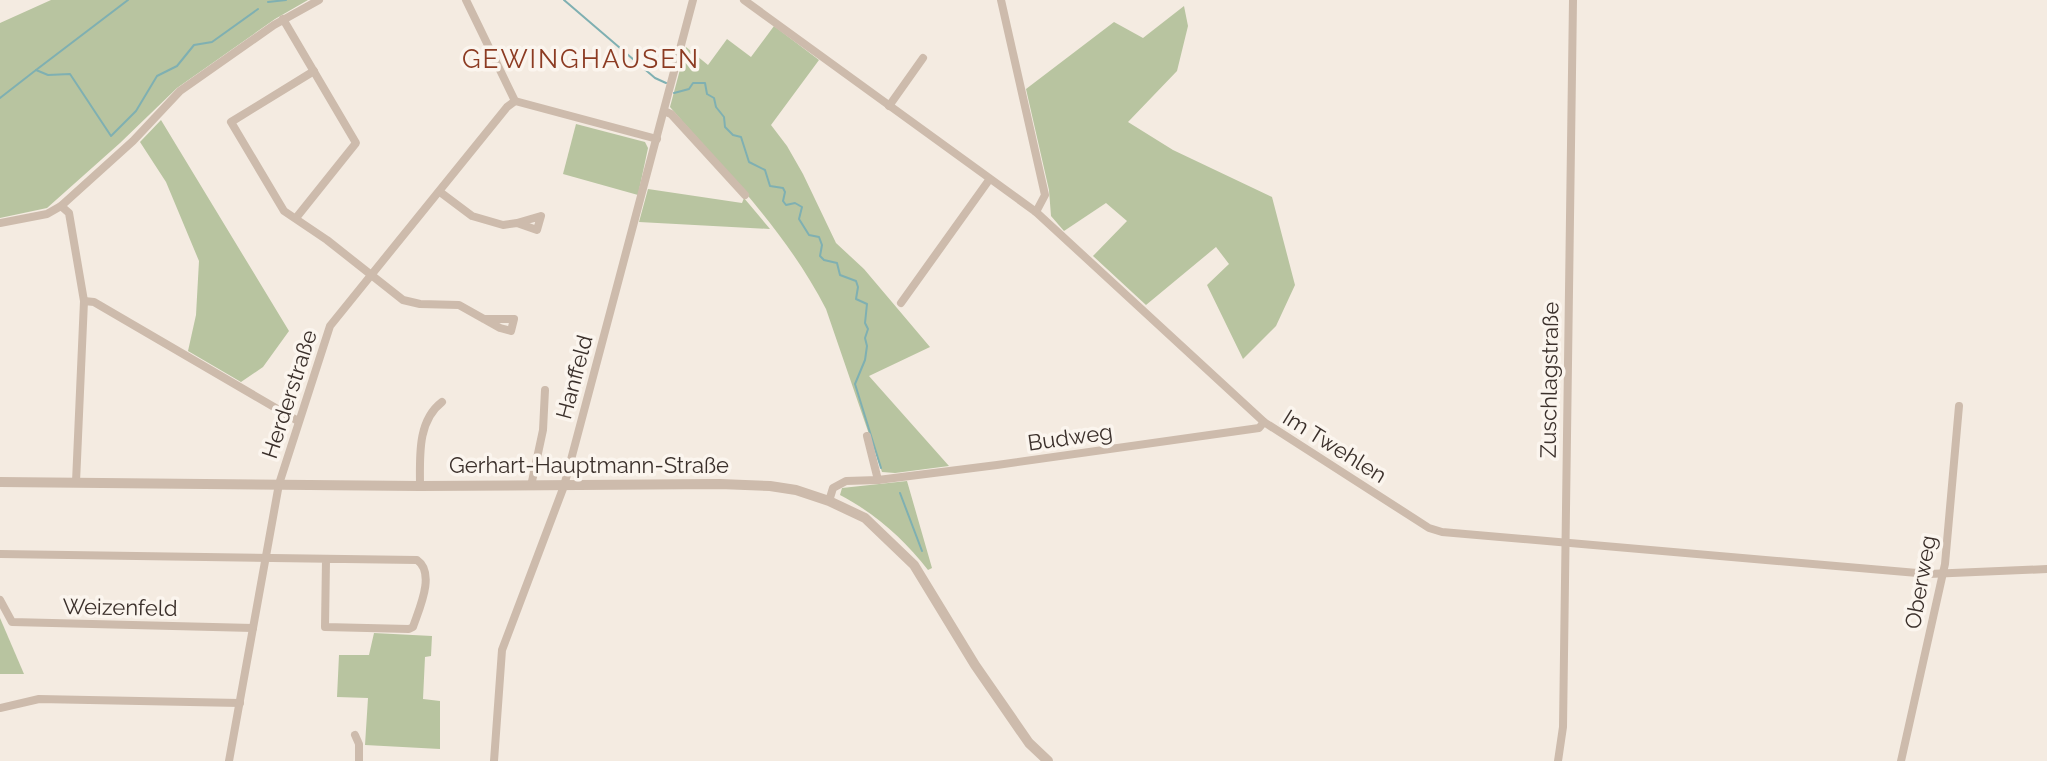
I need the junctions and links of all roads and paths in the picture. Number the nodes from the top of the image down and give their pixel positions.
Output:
1 (319, 0) edge
2 (466, 0) edge
3 (693, 0) edge
4 (744, 0) edge
5 (1001, 0) edge
6 (1573, 0) edge
7 (283, 19) junction
8 (923, 58) dead end
9 (314, 71) junction
10 (515, 101) junction
11 (889, 106) junction
12 (664, 111) junction
13 (657, 139) junction
14 (989, 180) junction
15 (440, 192) junction
16 (745, 195) dead end
17 (61, 206) junction
18 (1036, 212) junction
19 (296, 218) junction
20 (0, 223) edge
21 (517, 223) dead end
22 (372, 275) junction
23 (84, 301) junction
24 (901, 303) dead end
25 (484, 319) dead end
26 (545, 390) dead end
27 (442, 402) dead end
28 (1959, 406) dead end
29 (298, 421) junction
30 (1264, 422) junction
31 (867, 436) dead end
32 (878, 480) junction
33 (0, 482) edge
34 (76, 482) junction
35 (279, 484) junction
36 (420, 486) junction
37 (531, 486) junction
38 (564, 486) junction
39 (829, 501) junction
40 (1565, 542) junction
41 (0, 554) edge
42 (265, 559) junction
43 (326, 560) junction
44 (2047, 569) edge
45 (1943, 575) junction
46 (0, 600) edge
47 (253, 628) junction
48 (240, 703) junction
49 (0, 708) edge
50 (355, 735) dead end
51 (1559, 760) edge
52 (229, 761) edge
53 (359, 761) edge
54 (494, 761) edge
55 (1048, 761) edge
56 (1901, 761) edge

1 - 7 street
2 - 10 street
3 - 12 street, Hanffeld
4 - 11 street, Im Twehlen
5 - 18 street
6 - 40 street, Zuschlagstraße
7 - 9 street
7 - 17 street
8 - 11 street
9 - 19 street
9 - 19 street
10 - 13 street
10 - 15 street, Herderstraße
11 - 14 street, Im Twehlen
12 - 13 street, Hanffeld
12 - 16 street
13 - 38 street, Hanffeld
14 - 18 street, Im Twehlen
14 - 24 street
15 - 21 street
15 - 22 street, Herderstraße
17 - 20 street
17 - 23 street
18 - 30 street, Im Twehlen
19 - 22 street
22 - 25 street
22 - 29 street, Herderstraße
23 - 29 street
23 - 34 street
26 - 37 street
27 - 36 street
28 - 45 street, Oberweg
29 - 35 street, Herderstraße
30 - 32 street, Budweg
30 - 40 street, Im Twehlen
31 - 32 street
32 - 39 street, Budweg
33 - 34 street, Gerhart-Hauptmann-Straße
34 - 35 street, Gerhart-Hauptmann-Straße
35 - 36 street, Gerhart-Hauptmann-Straße
35 - 42 street, Herderstraße
36 - 37 street, Gerhart-Hauptmann-Straße
37 - 38 street, Gerhart-Hauptmann-Straße
38 - 39 street, Gerhart-Hauptmann-Straße
38 - 54 street, Hanffeld
39 - 55 street, Gerhart-Hauptmann-Straße
40 - 45 street, Im Twehlen
40 - 51 street, Zuschlagstraße
41 - 42 street
42 - 43 street
42 - 47 street, Herderstraße
43 - 43 street
44 - 45 street, Im Twehlen
45 - 56 street, Oberweg
46 - 47 street, Weizenfeld
47 - 48 street, Herderstraße
48 - 49 street
48 - 52 street, Herderstraße
50 - 53 street

